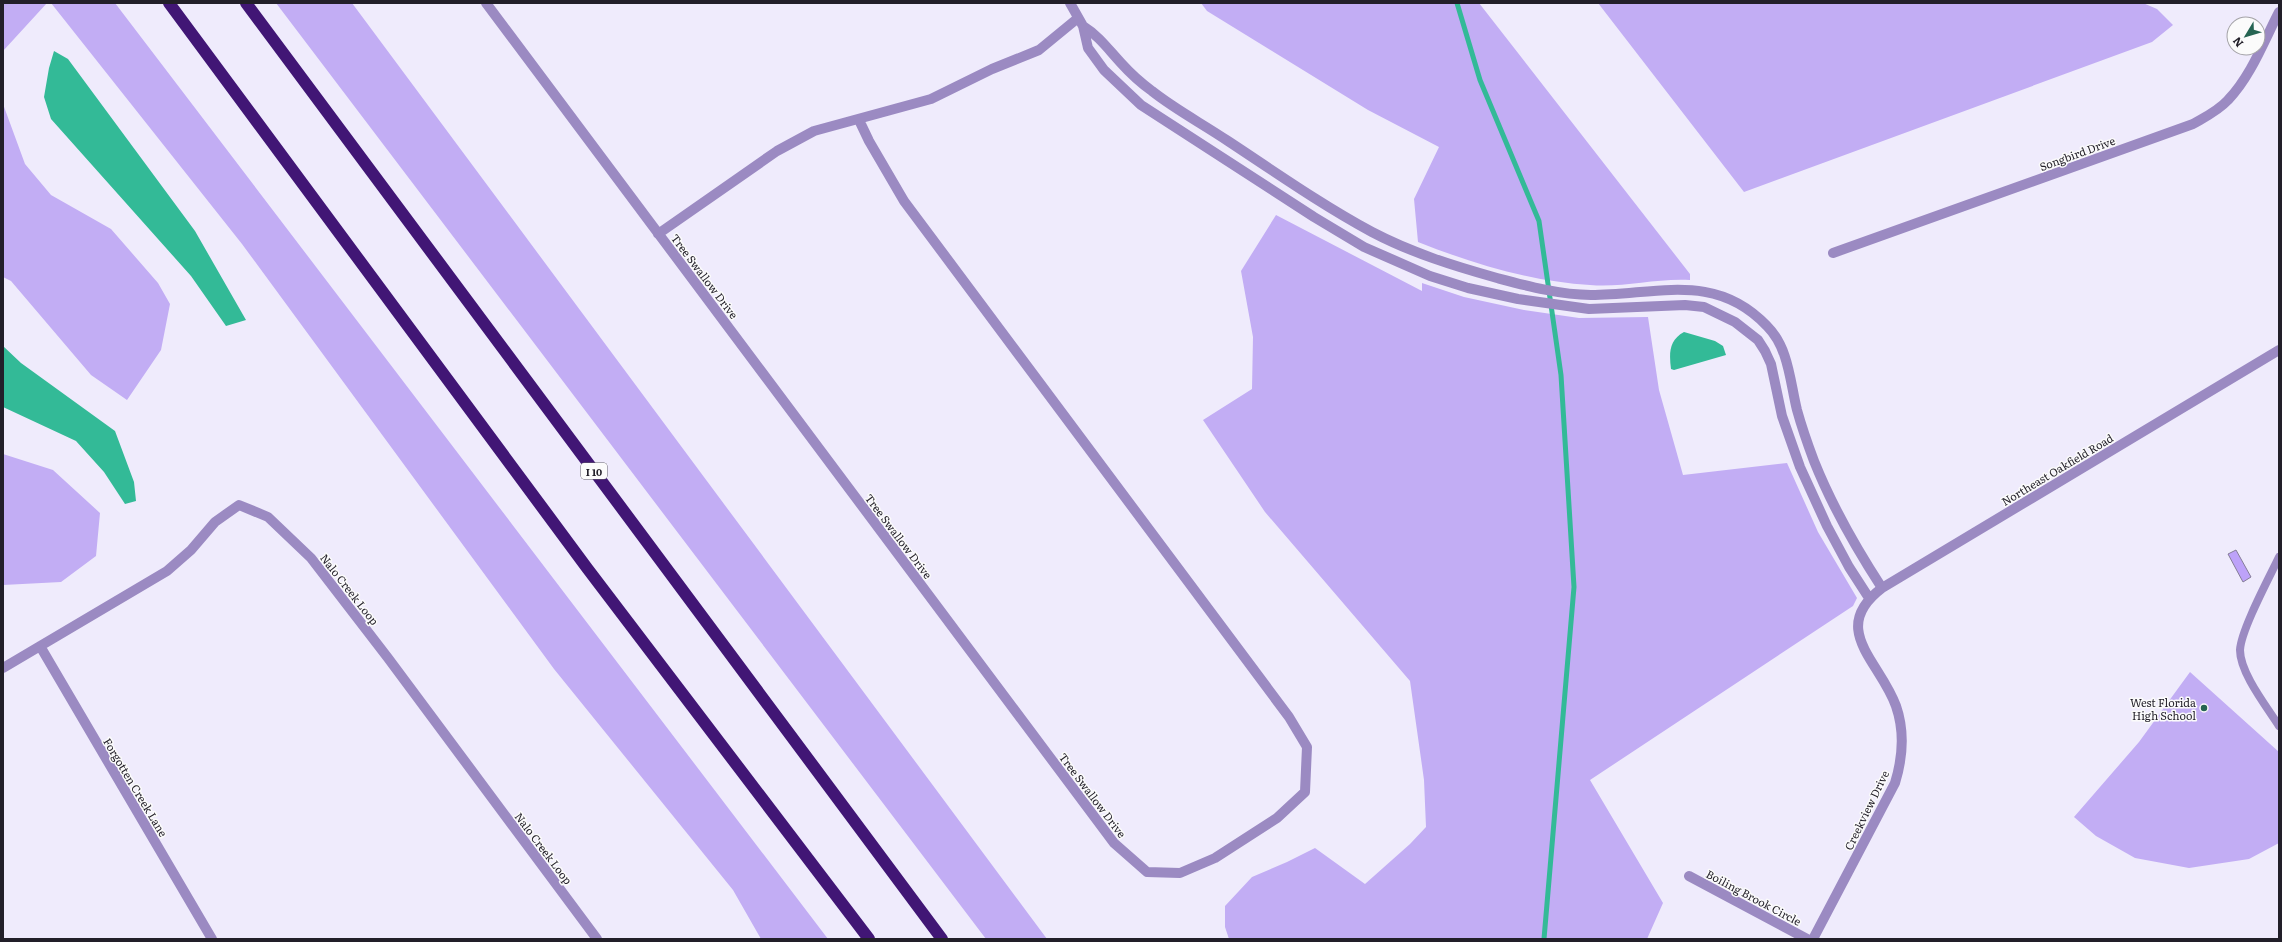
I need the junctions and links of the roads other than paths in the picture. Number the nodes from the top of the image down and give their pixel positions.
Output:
1 (169, 3) edge
2 (246, 3) edge
3 (486, 3) edge
4 (1070, 3) edge
5 (2279, 12) edge
6 (1081, 22) junction
7 (1180, 110) junction
8 (859, 120) junction
9 (1169, 124) junction
10 (1279, 175) junction
11 (1270, 188) junction
12 (658, 234) junction
13 (1833, 253) dead end
14 (2279, 350) edge
15 (1798, 410) junction
16 (1782, 416) junction
17 (2279, 557) edge
18 (1882, 588) junction
19 (1869, 598) junction
20 (1858, 619) joint
21 (40, 646) junction
22 (3, 668) edge
23 (2279, 726) edge
24 (1689, 876) dead end
25 (212, 939) edge
26 (597, 939) edge
27 (869, 939) edge
28 (942, 939) edge
29 (1807, 939) edge
30 (1813, 939) edge

1 - 27 highway
2 - 28 highway, I 10
3 - 12 street, Tree Swallow Drive
4 - 6 street
5 - 13 street, Songbird Drive
6 - 7 street
6 - 8 street
6 - 9 street
7 - 9 street
7 - 10 street
8 - 12 street
8 - 12 street, Tree Swallow Drive
9 - 11 street
10 - 11 street
10 - 15 street
11 - 16 street
14 - 18 street, Northeast Oakfield Road
15 - 16 street
15 - 18 street
16 - 19 street
17 - 23 lane
18 - 19 street, Northeast Oakfield Road
19 - 20 street, Northeast Oakfield Road
20 - 30 street, Creekview Drive
21 - 22 street, Nalo Creek Loop
21 - 25 street, Forgotten Creek Lane
21 - 26 street, Nalo Creek Loop
24 - 29 street, Boiling Brook Circle

